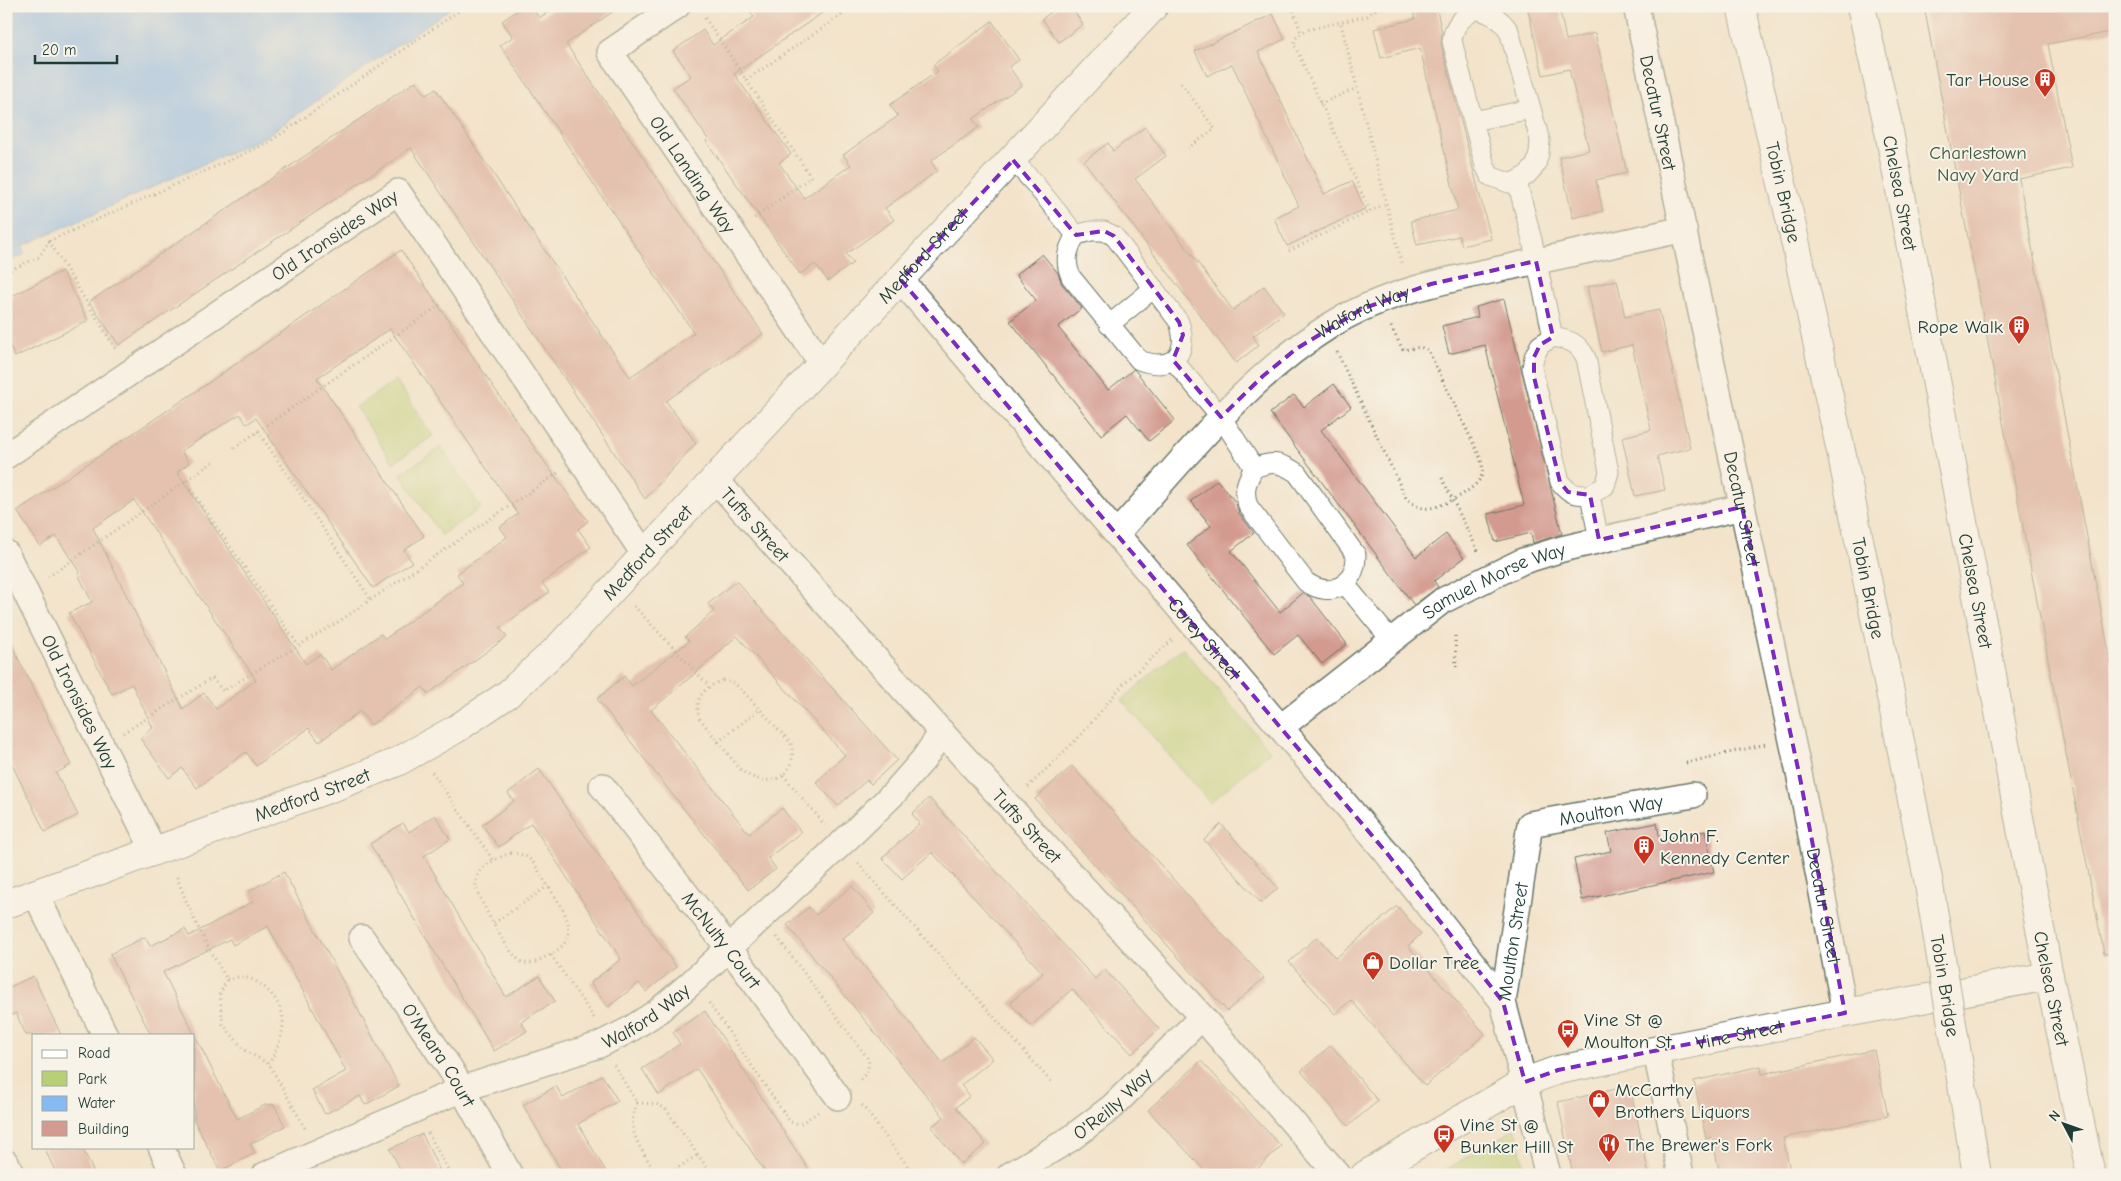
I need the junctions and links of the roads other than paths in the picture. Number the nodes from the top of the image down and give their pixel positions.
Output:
1 (677, 6) edge
2 (1636, 6) edge
3 (1742, 6) edge
4 (1861, 6) edge
5 (1475, 7) edge
6 (1144, 10) edge
7 (1531, 109) junction
8 (1473, 121) junction
9 (1013, 160) junction
10 (1517, 181) junction
11 (1684, 229) junction
12 (1076, 235) junction
13 (1538, 269) junction
14 (901, 280) junction
15 (1154, 288) junction
16 (1109, 325) junction
17 (1553, 337) junction
18 (1173, 360) junction
19 (822, 364) junction
20 (1222, 417) junction
21 (6, 456) edge
22 (1254, 468) junction
23 (714, 478) junction
24 (1590, 494) junction
25 (1742, 507) junction
26 (1117, 533) junction
27 (1599, 540) junction
28 (6, 553) edge
29 (646, 555) junction
30 (1345, 584) junction
31 (1391, 640) junction
32 (1281, 727) junction
33 (942, 732) junction
34 (602, 786) dead end
35 (1693, 795) dead end
36 (1530, 824) joint
37 (154, 851) junction
38 (35, 893) junction
39 (6, 904) edge
40 (362, 938) dead end
41 (729, 948) junction
42 (2049, 976) junction
43 (1503, 1002) junction
44 (1845, 1013) junction
45 (1202, 1016) junction
46 (105, 1034) edge
47 (1656, 1052) junction
48 (1524, 1082) junction
49 (462, 1089) junction
50 (849, 1100) road end
51 (161, 1148) edge
52 (6, 1163) edge
53 (13, 1175) edge
54 (174, 1175) edge
55 (265, 1175) edge
56 (510, 1175) edge
57 (1010, 1175) edge
58 (1338, 1175) edge
59 (1365, 1175) edge
60 (1548, 1175) edge
61 (1681, 1175) edge
62 (1978, 1175) edge
63 (2091, 1175) edge

1 - 19 street, Old Landing Way
2 - 11 street, Decatur Street
3 - 62 main road, Tobin Bridge, bridge
4 - 42 main road, Chelsea Street
5 - 7 street
5 - 8 street
6 - 9 main road, Medford Street
7 - 8 street
7 - 10 street
8 - 10 street
9 - 12 street
9 - 14 main road, Medford Street
10 - 13 street
11 - 13 street, Walford Way
11 - 25 street, Decatur Street
12 - 15 street
12 - 16 street
13 - 17 street
13 - 20 street, Walford Way
14 - 19 main road, Medford Street
14 - 26 street, Corey Street
15 - 16 street
15 - 18 street
16 - 18 street
17 - 24 street
17 - 24 street
18 - 20 street
19 - 23 main road, Medford Street
20 - 22 street
20 - 26 street, Walford Way
21 - 29 street, Old Ironsides Way
22 - 30 street
22 - 30 street
23 - 29 main road, Medford Street
23 - 33 street, Tufts Street
24 - 27 street
25 - 27 street, Samuel Morse Way
25 - 44 street, Decatur Street
26 - 32 street, Corey Street
27 - 31 street, Samuel Morse Way
28 - 37 street, Old Ironsides Way
29 - 37 main road, Medford Street
30 - 31 street
31 - 32 street, Samuel Morse Way
32 - 43 street, Corey Street
33 - 41 street, Walford Way
33 - 45 street, Tufts Street
34 - 41 street, McNulty Court
35 - 36 street, Moulton Way
36 - 43 street, Moulton Street
37 - 38 main road, Medford Street
38 - 39 main road, Medford Street
38 - 46 street
40 - 49 street, O'Meara Court
41 - 49 street, Walford Way
41 - 50 street, McNulty Court
42 - 44 main road, Vine Street
42 - 63 main road, Chelsea Street
43 - 48 street, Moulton Street
44 - 47 main road, Vine Street
45 - 57 street, O'Reilly Way
45 - 58 street, Tufts Street
47 - 48 main road, Vine Street
47 - 61 street
48 - 59 main road, Vine Street
48 - 60 street, Moulton Street
49 - 55 street, Walford Way
49 - 56 street, O'Meara Court
51 - 54 street
52 - 53 street

